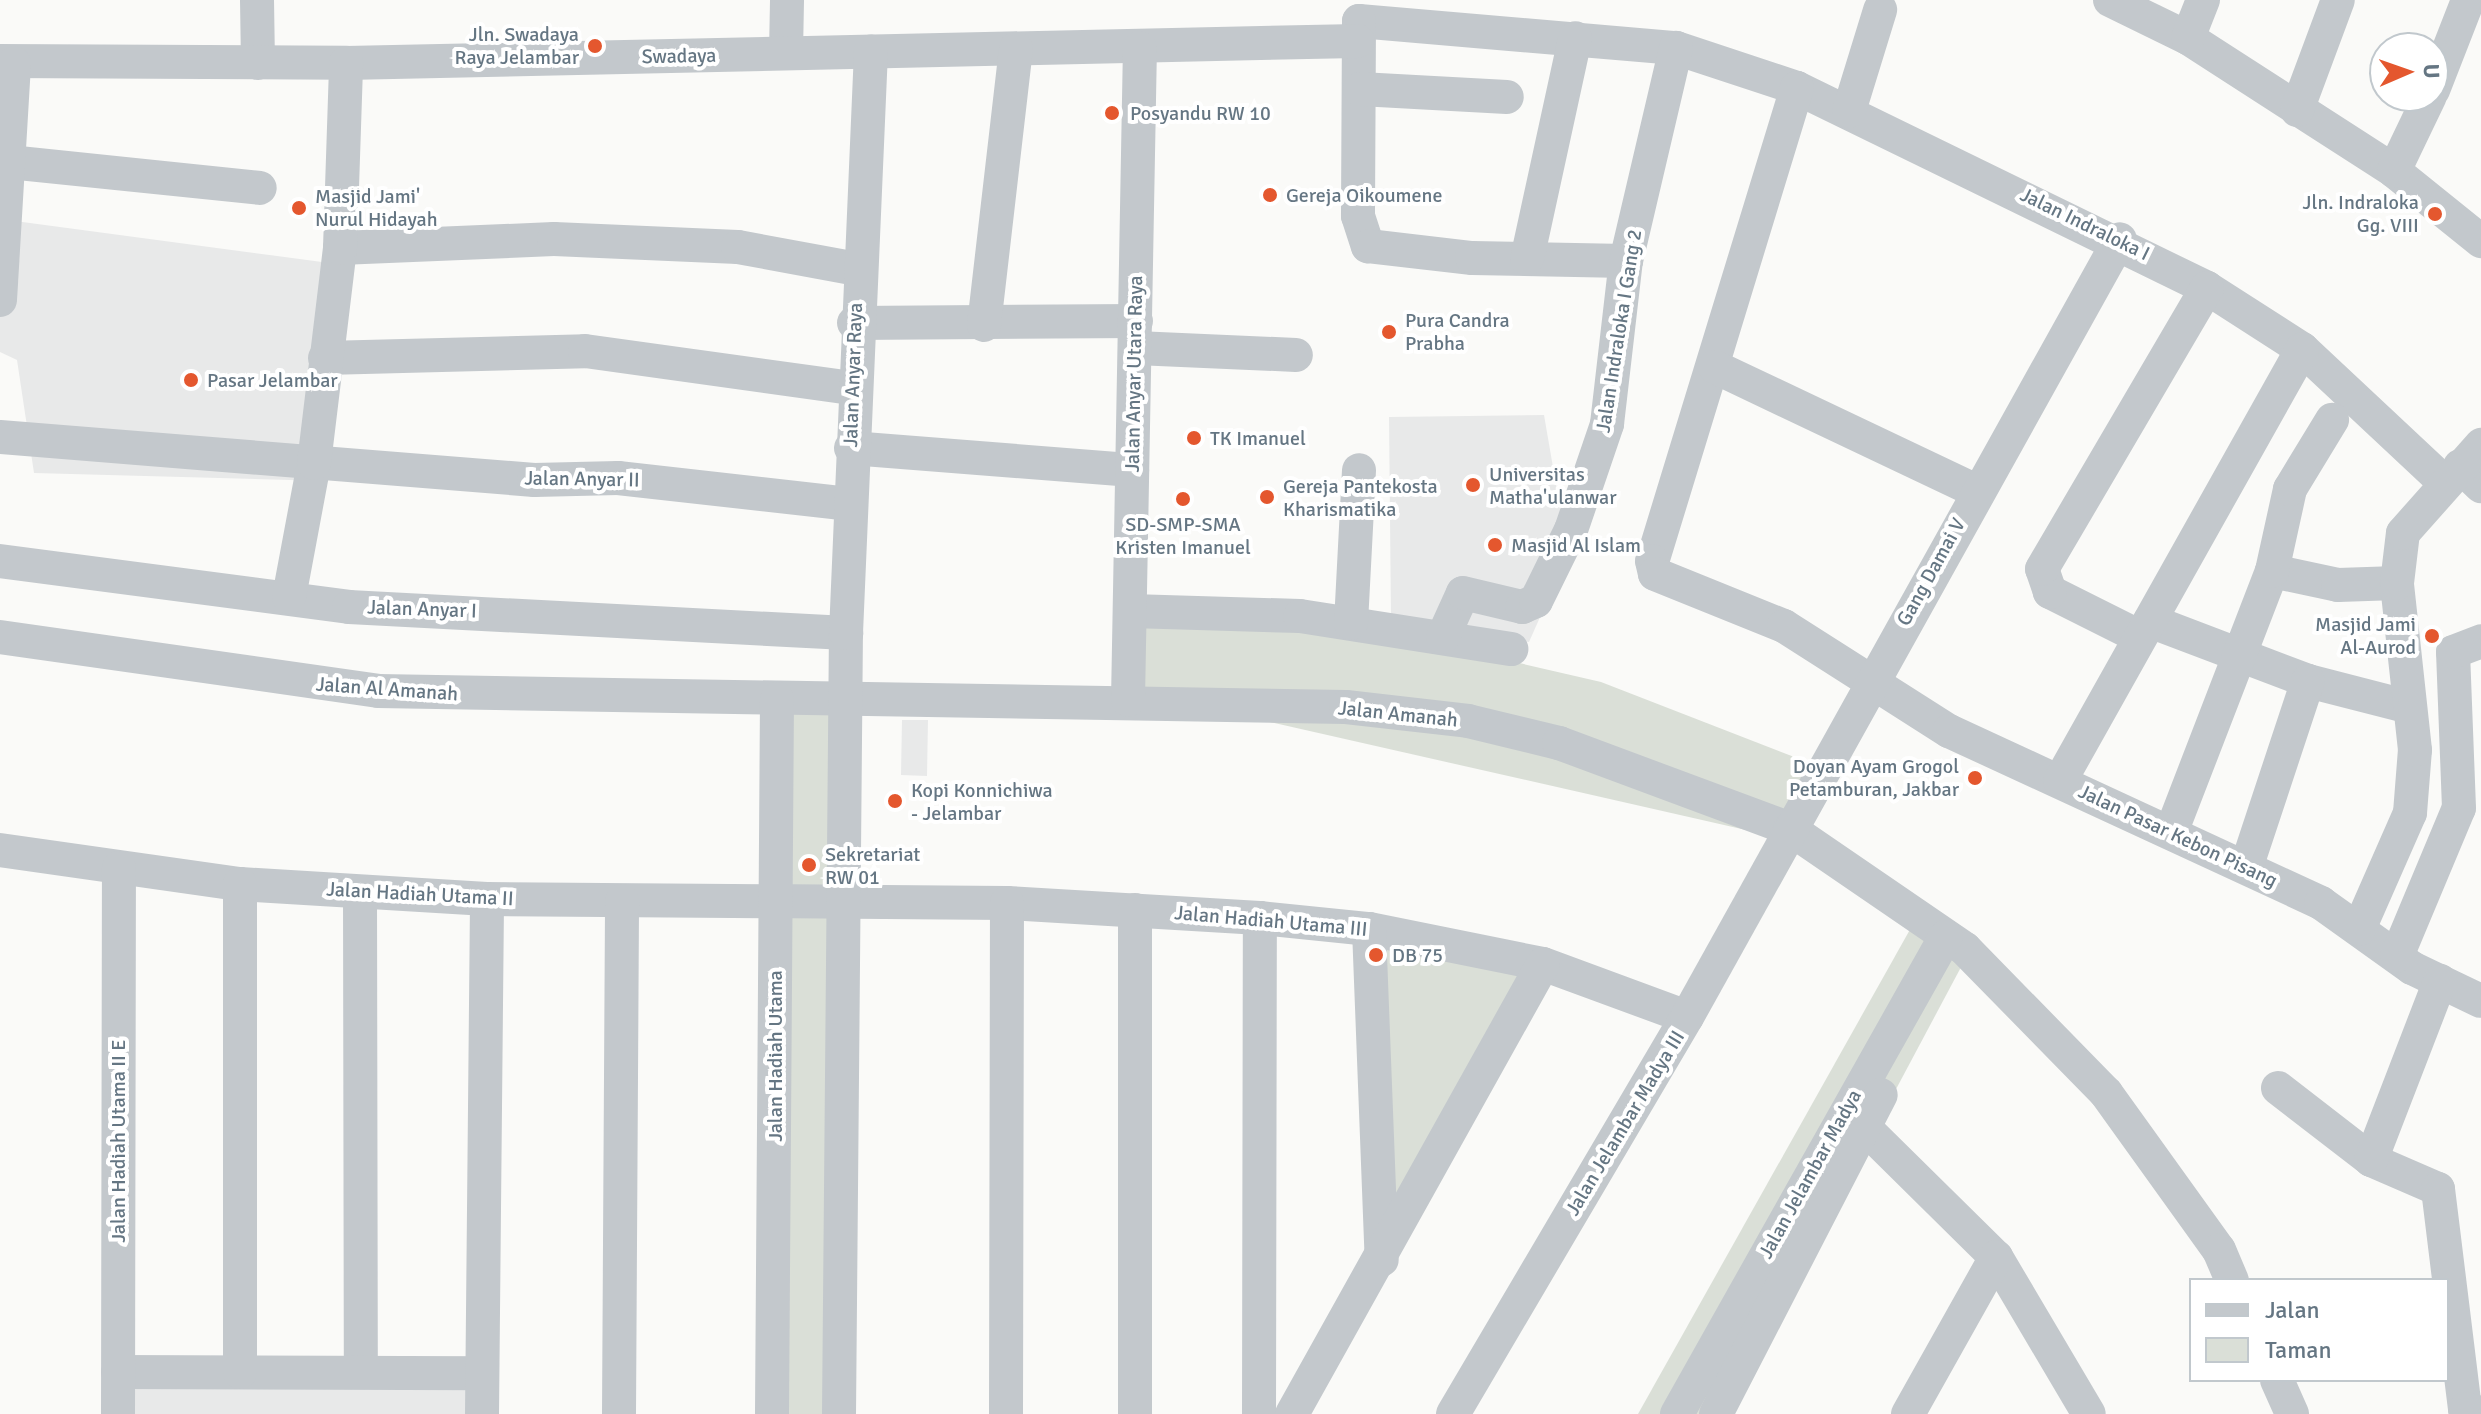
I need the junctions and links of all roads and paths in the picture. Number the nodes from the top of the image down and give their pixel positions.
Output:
1 (257, 0) edge
2 (787, 0) edge
3 (2110, 0) edge
4 (2203, 0) edge
5 (2338, 0) edge
6 (2468, 0) edge
7 (1880, 10) dead end
8 (1359, 21) edge
9 (1575, 38) junction
10 (2188, 38) junction
11 (1140, 48) junction
12 (1016, 49) junction
13 (2449, 49) edge
14 (871, 52) junction
15 (786, 53) junction
16 (1674, 58) junction
17 (7, 62) edge
18 (258, 63) junction
19 (346, 63) junction
20 (1797, 88) junction
21 (1360, 89) junction
22 (1507, 97) dead end
23 (2297, 110) junction
24 (1849, 111) junction
25 (2422, 112) edge
26 (9, 162) junction
27 (2394, 171) junction
28 (260, 188) dead end
29 (2120, 239) junction
30 (2481, 241) edge
31 (340, 248) junction
32 (1527, 259) junction
33 (1626, 261) junction
34 (857, 269) junction
35 (2207, 288) junction
36 (0, 300) edge
37 (854, 323) junction
38 (984, 325) junction
39 (1136, 335) junction
40 (2302, 349) junction
41 (1296, 355) dead end
42 (325, 358) junction
43 (1715, 367) junction
44 (852, 388) junction
45 (2332, 420) dead end
46 (0, 437) edge
47 (851, 448) junction
48 (314, 463) junction
49 (1132, 470) junction
50 (1359, 470) dead end
51 (2467, 470) edge
52 (1976, 491) junction
53 (849, 504) junction
54 (0, 561) edge
55 (2272, 571) junction
56 (2397, 583) junction
57 (289, 597) junction
58 (1131, 611) junction
59 (1351, 623) junction
60 (2145, 629) junction
61 (846, 633) junction
62 (0, 637) edge
63 (1443, 637) junction
64 (2481, 641) edge
65 (1511, 649) dead end
66 (2236, 657) junction
67 (2308, 681) junction
68 (1869, 683) junction
69 (777, 699) junction
70 (845, 699) junction
71 (1128, 700) junction
72 (2409, 707) junction
73 (2060, 781) junction
74 (1790, 829) junction
75 (2172, 830) junction
76 (0, 850) edge
77 (2247, 865) junction
78 (119, 868) junction
79 (240, 884) junction
80 (360, 892) junction
81 (487, 899) junction
82 (622, 901) junction
83 (841, 901) junction
84 (776, 903) junction
85 (1007, 903) junction
86 (1135, 910) junction
87 (1260, 918) junction
88 (1369, 929) junction
89 (2359, 929) junction
90 (1956, 942) junction
91 (2397, 956) junction
92 (1543, 964) junction
93 (2440, 981) junction
94 (2481, 1001) edge
95 (1687, 1017) junction
96 (2278, 1088) dead end
97 (1863, 1126) junction
98 (2371, 1160) junction
99 (1996, 1257) junction
100 (1382, 1262) junction
101 (2231, 1278) edge
102 (118, 1372) junction
103 (240, 1372) junction
104 (361, 1372) junction
105 (481, 1373) junction
106 (2278, 1382) edge
107 (2075, 1404) edge
108 (2481, 1413) edge
109 (118, 1414) edge
110 (482, 1414) edge
111 (619, 1414) edge
112 (772, 1414) edge
113 (839, 1414) edge
114 (1006, 1414) edge
115 (1135, 1414) edge
116 (1259, 1414) edge
117 (1292, 1414) edge
118 (1453, 1414) edge
119 (1677, 1414) edge
120 (1716, 1414) edge
121 (1908, 1414) edge
122 (2292, 1414) edge

1 - 18 street
2 - 15 street
3 - 10 street
4 - 10 street
5 - 23 street
6 - 13 street
7 - 24 street
8 - 9 street, Jalan Indraloka I
8 - 11 street, Swadaya
8 - 21 street
9 - 16 street, Jalan Indraloka I
9 - 32 street
10 - 23 street
11 - 12 street, Swadaya
11 - 39 street, Jalan Anyar Utara Raya
12 - 14 street, Swadaya
12 - 38 street
14 - 15 street, Swadaya
14 - 34 street, Jalan Anyar Raya
15 - 19 street, Swadaya
16 - 20 street, Jalan Indraloka I
16 - 33 street, Jalan Indraloka I Gang 2
17 - 18 street, Swadaya
17 - 26 street
18 - 19 street, Swadaya
19 - 31 street
20 - 24 street, Jalan Indraloka I
20 - 43 street
21 - 22 street
21 - 32 street
23 - 27 street
24 - 29 street, Jalan Indraloka I
25 - 27 street
26 - 28 street
26 - 36 street
27 - 30 street
29 - 35 street, Jalan Indraloka I
29 - 52 street, Gang Damai V
31 - 34 street
31 - 42 street
32 - 33 street
33 - 63 street, Jalan Indraloka I Gang 2
34 - 37 street, Jalan Anyar Raya
35 - 40 street, Jalan Indraloka I
35 - 60 street
37 - 38 street
37 - 44 street, Jalan Anyar Raya
38 - 39 street
39 - 41 street
39 - 49 street, Jalan Anyar Utara Raya
40 - 51 street, Jalan Indraloka I
40 - 60 street
42 - 44 street
42 - 48 street
43 - 52 street
43 - 68 street, Jalan Pasar Kebon Pisang
44 - 47 street, Jalan Anyar Raya
45 - 55 street
46 - 48 street, Jalan Anyar II
47 - 49 street
47 - 53 street, Jalan Anyar Raya
48 - 53 street, Jalan Anyar II
48 - 57 street
49 - 58 street, Jalan Anyar Utara Raya
50 - 59 street
51 - 56 street
52 - 68 street, Gang Damai V
53 - 61 street, Jalan Anyar Raya
54 - 57 street, Jalan Anyar I
55 - 56 street
55 - 66 street
56 - 72 street
57 - 61 street, Jalan Anyar I
58 - 59 street
58 - 71 street, Jalan Anyar Utara Raya
59 - 63 street
60 - 66 street
60 - 73 street
61 - 70 street, Jalan Anyar Raya
62 - 69 street, Jalan Al Amanah
63 - 65 street
64 - 91 street
66 - 67 street
66 - 75 street
67 - 72 street
67 - 77 street
68 - 73 street, Jalan Pasar Kebon Pisang
68 - 74 street, Gang Damai V
69 - 70 street, Jalan Amanah
69 - 84 street, Jalan Hadiah Utama
70 - 71 street, Jalan Amanah
70 - 83 street
71 - 74 street, Jalan Amanah
72 - 89 street
73 - 75 street, Jalan Pasar Kebon Pisang
74 - 90 street, Jalan Amanah
74 - 95 street, Jalan Jelambar Madya III
75 - 77 street, Jalan Pasar Kebon Pisang
76 - 78 street, Jalan Hadiah Utama II
77 - 89 street, Jalan Pasar Kebon Pisang
78 - 79 street, Jalan Hadiah Utama II
78 - 102 street, Jalan Hadiah Utama II E
79 - 80 street, Jalan Hadiah Utama II
79 - 103 street
80 - 81 street, Jalan Hadiah Utama II
80 - 104 street
81 - 82 street, Jalan Hadiah Utama II
81 - 105 street
82 - 84 street, Jalan Hadiah Utama II
82 - 111 street
83 - 84 street, Jalan Hadiah Utama II
83 - 85 street, Jalan Hadiah Utama III
83 - 113 street
84 - 112 street, Jalan Hadiah Utama
85 - 86 street, Jalan Hadiah Utama III
85 - 114 street
86 - 87 street, Jalan Hadiah Utama III
86 - 115 street
87 - 88 street, Jalan Hadiah Utama III
87 - 116 street
88 - 92 street, Jalan Hadiah Utama III
88 - 100 street
89 - 91 street, Jalan Pasar Kebon Pisang
90 - 97 street, Jalan Jelambar Madya
90 - 101 street, Jalan Amanah
90 - 119 street, Jalan Jelambar Madya
91 - 93 street, Jalan Pasar Kebon Pisang
92 - 95 street, Jalan Hadiah Utama III
92 - 100 street
93 - 94 street, Jalan Pasar Kebon Pisang
93 - 98 street
95 - 118 street, Jalan Jelambar Madya III
96 - 98 street
97 - 99 street
97 - 120 street, Jalan Jelambar Madya
98 - 108 street
99 - 107 street
99 - 121 street
100 - 117 street
102 - 103 street
102 - 109 street, Jalan Hadiah Utama II E
103 - 104 street
104 - 105 street
105 - 110 street
106 - 122 street

